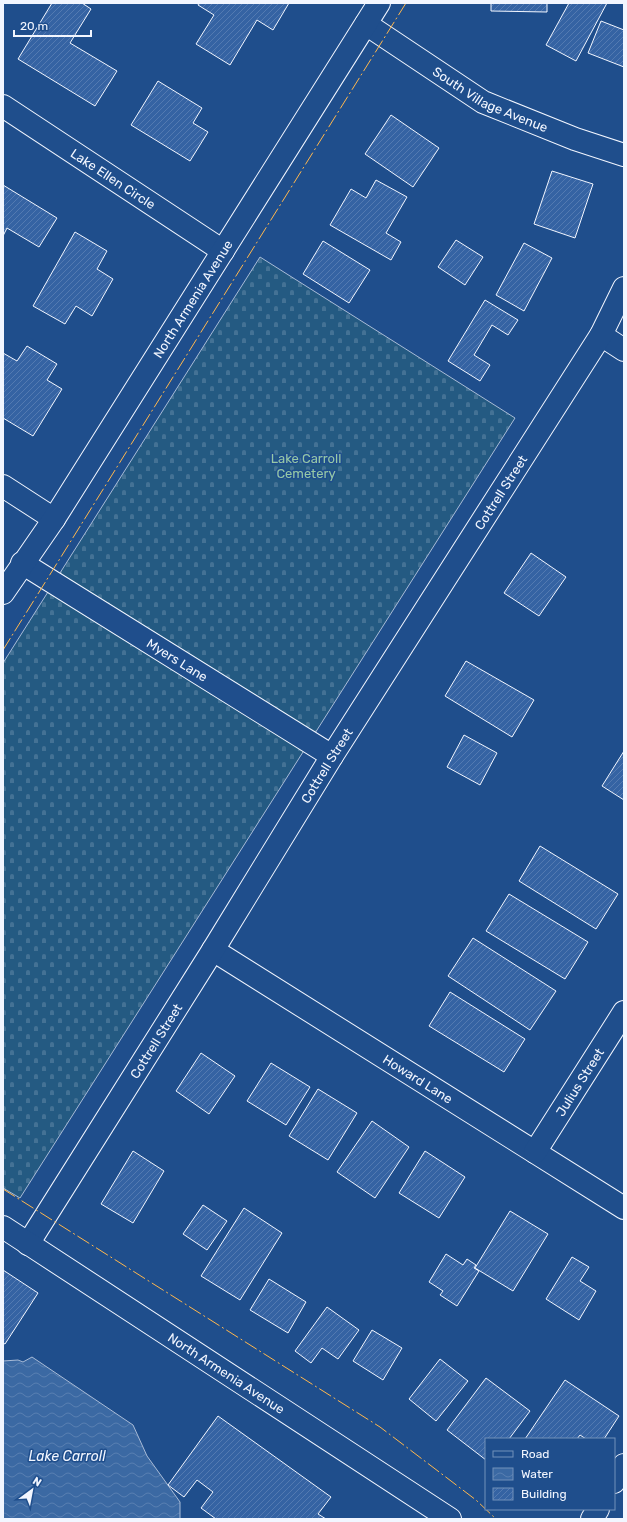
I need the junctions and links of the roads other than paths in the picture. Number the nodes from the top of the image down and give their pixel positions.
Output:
1 (379, 3) edge
2 (366, 24) junction
3 (3, 106) edge
4 (624, 155) edge
5 (223, 251) junction
6 (624, 288) edge
7 (600, 335) junction
8 (624, 350) edge
9 (3, 486) edge
10 (54, 518) junction
11 (22, 563) junction
12 (3, 593) edge
13 (332, 756) junction
14 (213, 950) junction
15 (624, 1012) edge
16 (535, 1152) junction
17 (624, 1208) edge
18 (3, 1227) edge
19 (28, 1244) junction
20 (624, 1465) edge
21 (615, 1480) edge
22 (597, 1510) edge
23 (450, 1519) edge
24 (592, 1519) edge

1 - 2 street, North Armenia Avenue
2 - 4 street, South Village Avenue
2 - 5 street, North Armenia Avenue
3 - 5 street, Lake Ellen Circle
5 - 10 street, North Armenia Avenue
6 - 7 street, Cottrell Street
7 - 8 street
7 - 13 street, Cottrell Street
9 - 10 street
10 - 11 street, North Armenia Avenue
11 - 12 street, North Armenia Avenue
11 - 13 street, Myers Lane
13 - 14 street, Cottrell Street
14 - 16 street, Howard Lane
14 - 19 street, Cottrell Street
15 - 16 street, Julius Street
16 - 17 street, Howard Lane
18 - 19 street, North Armenia Avenue
19 - 23 street, North Armenia Avenue
20 - 21 street
22 - 24 street

